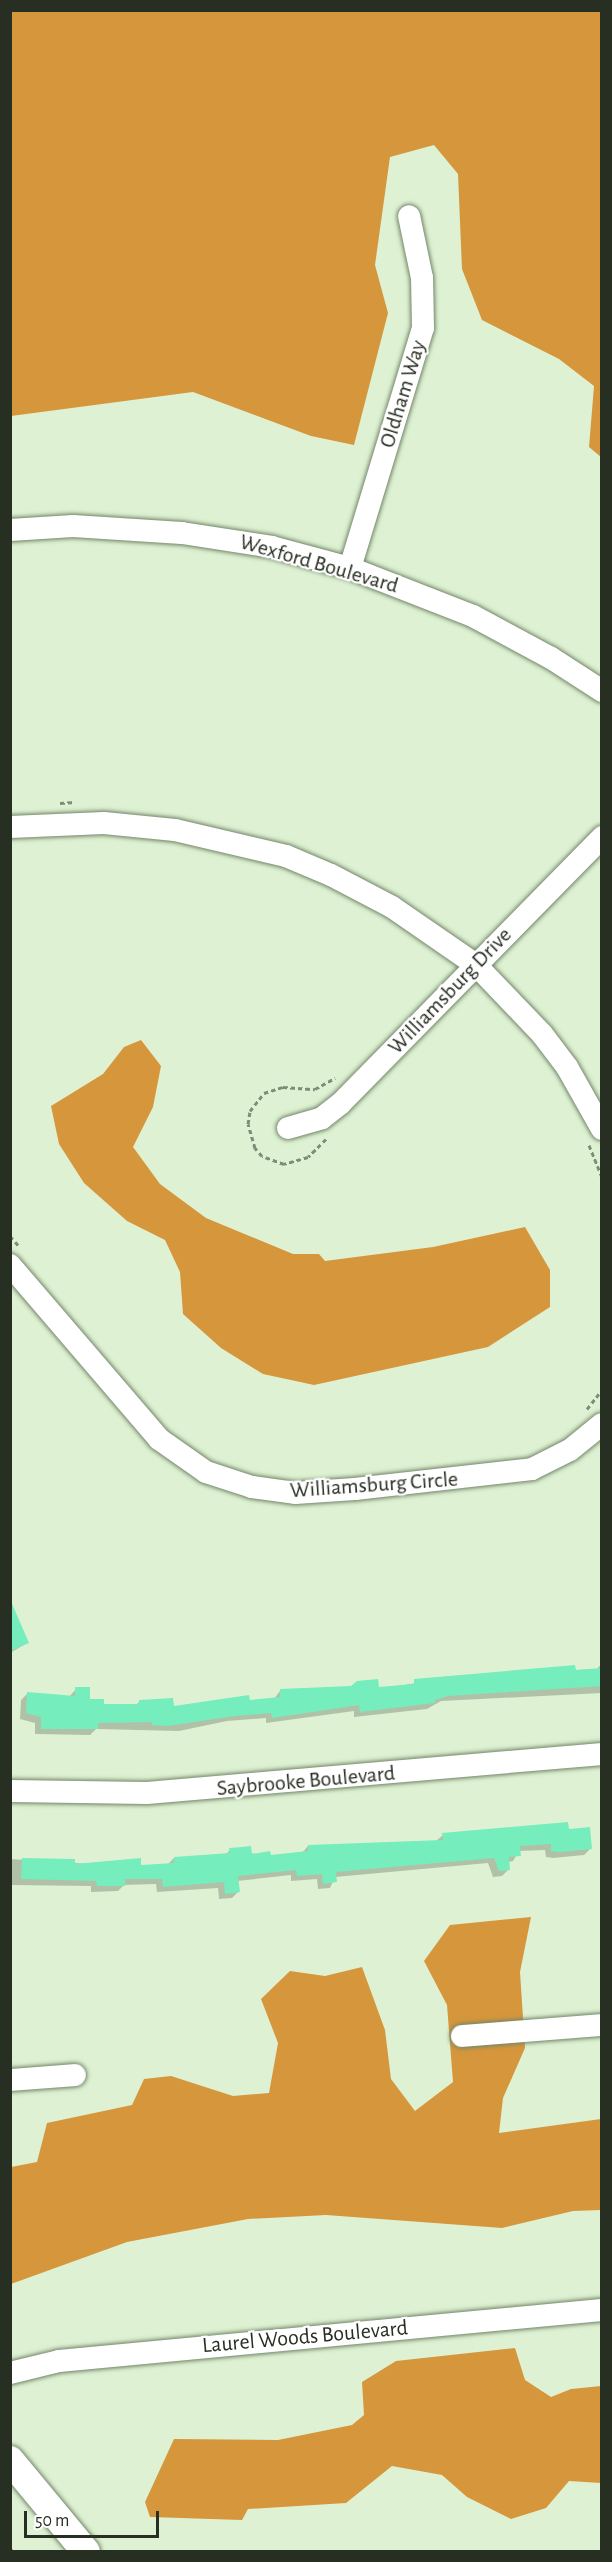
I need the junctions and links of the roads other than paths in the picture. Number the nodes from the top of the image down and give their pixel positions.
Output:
1 (409, 216) dead end
2 (10, 531) edge
3 (350, 568) junction
4 (602, 691) edge
5 (10, 827) edge
6 (602, 837) edge
7 (476, 965) junction
8 (288, 1128) dead end
9 (593, 1133) edge
10 (18, 1260) edge
11 (592, 1419) edge
12 (602, 1754) edge
13 (10, 1791) edge
14 (596, 2026) edge
15 (462, 2036) dead end
16 (75, 2075) dead end
17 (10, 2080) edge
18 (602, 2310) edge
19 (10, 2373) edge
20 (10, 2460) edge
21 (87, 2552) edge

1 - 3 street, Oldham Way
2 - 3 street, Wexford Boulevard
3 - 4 street, Wexford Boulevard
5 - 7 street
6 - 7 street, Williamsburg Drive
7 - 8 street, Williamsburg Drive
7 - 9 street
10 - 11 street, Williamsburg Circle
12 - 13 street, Saybrooke Boulevard
14 - 15 street
16 - 17 street
18 - 19 street, Laurel Woods Boulevard
20 - 21 main road

